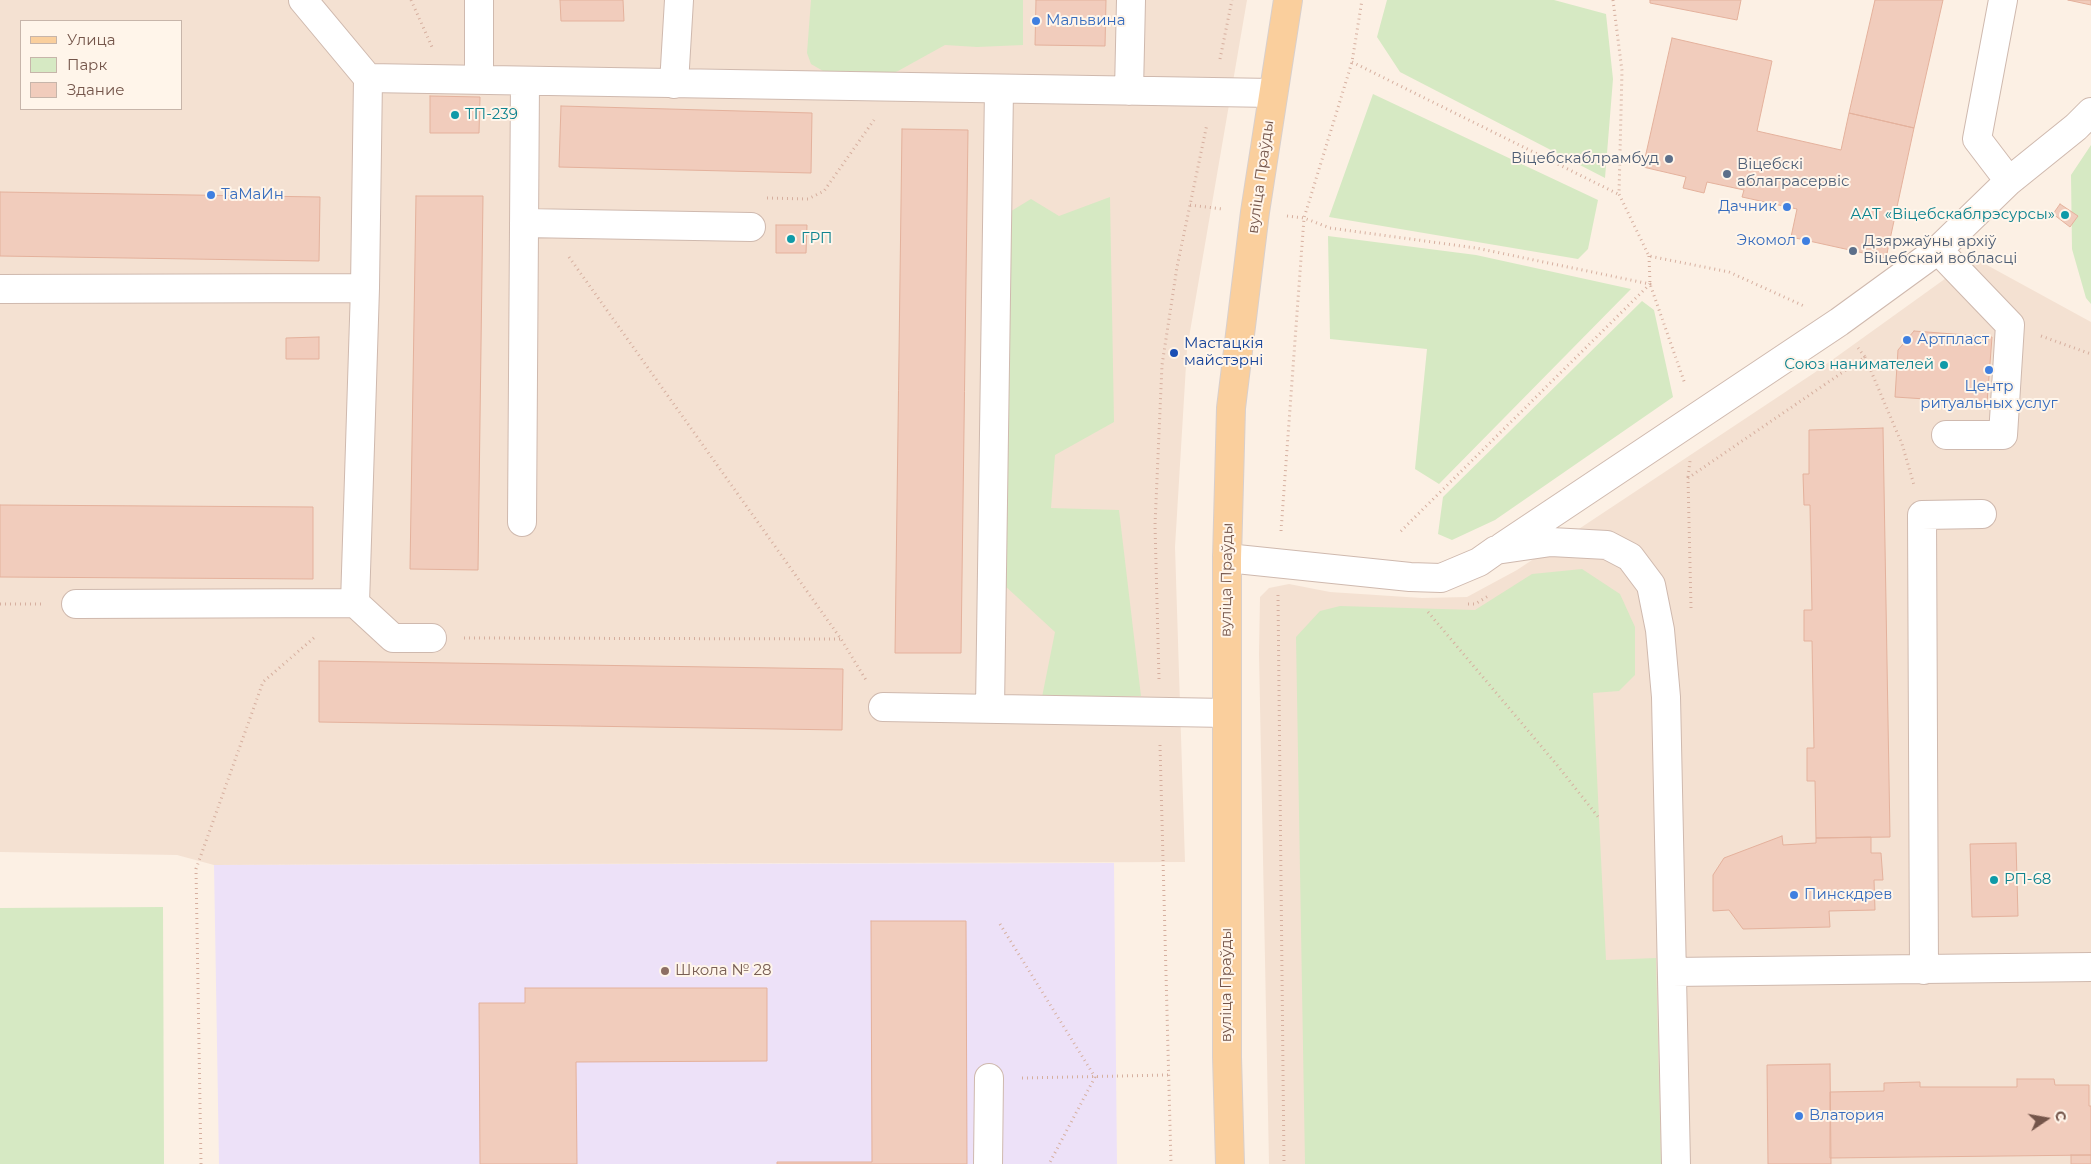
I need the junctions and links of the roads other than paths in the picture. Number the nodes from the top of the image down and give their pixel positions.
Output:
1 (303, 0) edge
2 (479, 0) edge
3 (679, 0) edge
4 (1131, 0) edge
5 (1288, 0) edge
6 (2003, 0) edge
7 (368, 78) junction
8 (479, 80) junction
9 (524, 81) junction
10 (674, 84) junction
11 (999, 89) junction
12 (1129, 92) junction
13 (1273, 93) junction
14 (2091, 112) edge
15 (2009, 181) junction
16 (534, 224) junction
17 (751, 227) dead end
18 (1938, 250) junction
19 (365, 288) junction
20 (0, 289) edge
21 (1946, 435) dead end
22 (1982, 514) dead end
23 (522, 522) dead end
24 (1496, 550) junction
25 (1226, 558) junction
26 (355, 603) junction
27 (76, 604) road end
28 (432, 638) road end
29 (883, 707) road end
30 (990, 708) junction
31 (1227, 713) junction
32 (2091, 968) edge
33 (1924, 970) junction
34 (1672, 972) junction
35 (989, 1078) road end
36 (988, 1164) edge
37 (1230, 1164) edge
38 (1676, 1164) edge

1 - 7 lane
2 - 8 lane
3 - 10 lane
4 - 12 lane
5 - 13 main road, вуліца Праўды
6 - 15 lane
7 - 8 lane
7 - 19 lane
8 - 9 lane
9 - 10 lane
9 - 16 lane
10 - 11 lane
11 - 12 lane
11 - 30 lane
12 - 13 lane
13 - 25 main road, вуліца Праўды
14 - 15 lane
15 - 18 lane
16 - 17 lane
16 - 23 lane
18 - 21 lane
18 - 24 lane
19 - 20 lane
19 - 26 lane
22 - 33 lane
24 - 25 lane
24 - 34 lane
25 - 31 main road, вуліца Праўды
26 - 27 lane
26 - 28 lane
29 - 30 lane
30 - 31 lane
31 - 37 main road, вуліца Праўды
32 - 33 lane
33 - 34 lane
34 - 38 lane
35 - 36 lane

